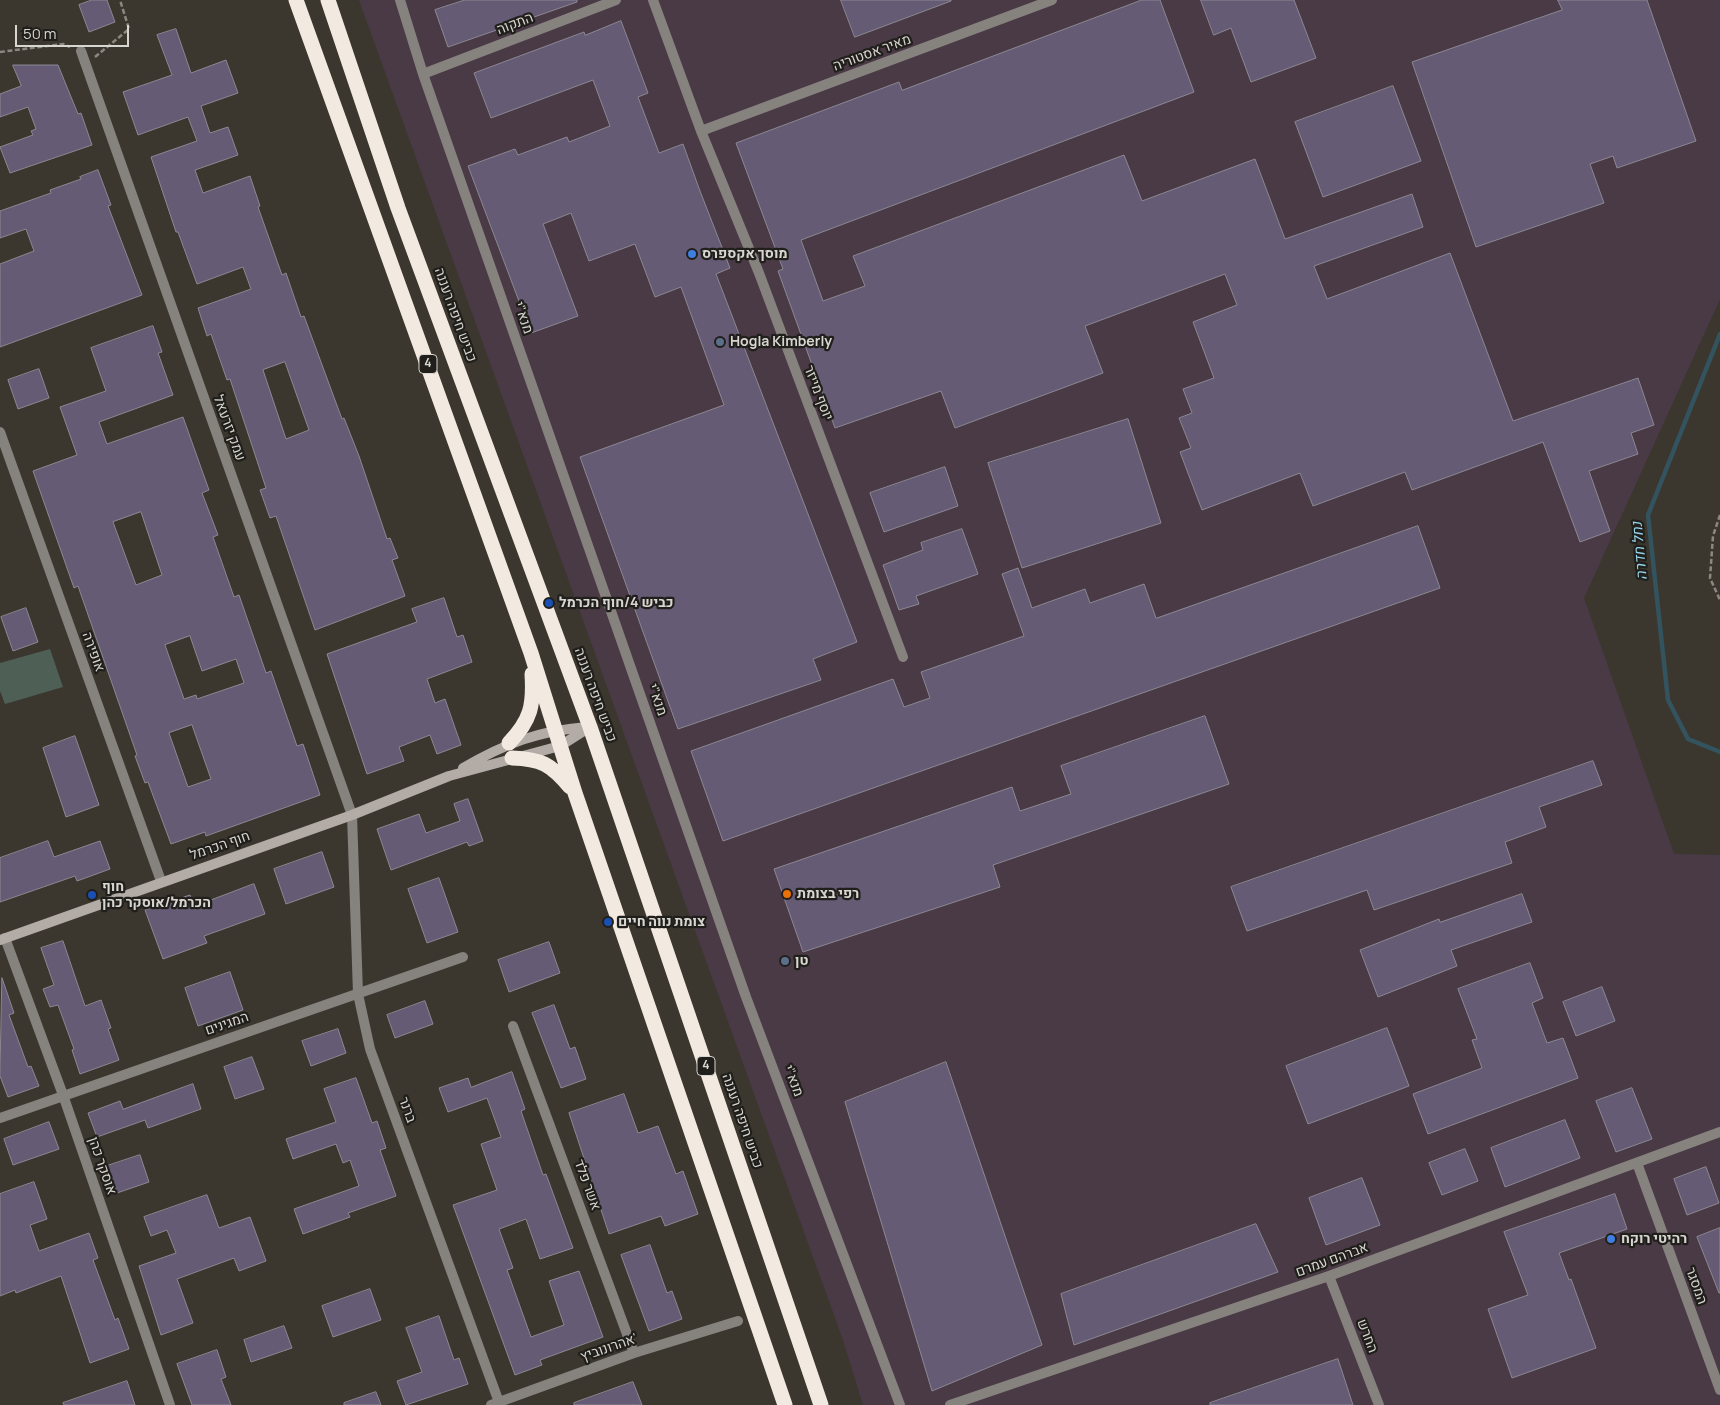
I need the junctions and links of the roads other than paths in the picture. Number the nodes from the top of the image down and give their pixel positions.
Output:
1 (296, 0) edge
2 (328, 0) edge
3 (400, 0) edge
4 (616, 0) edge
5 (653, 0) edge
6 (1052, 0) edge
7 (81, 51) road end
8 (423, 74) junction
9 (701, 131) junction
10 (0, 432) edge
11 (531, 652) junction
12 (903, 657) dead end
13 (590, 727) junction
14 (555, 730) junction
15 (560, 746) junction
16 (510, 750) junction
17 (449, 776) junction
18 (575, 793) junction
19 (352, 815) junction
20 (161, 881) junction
21 (2, 939) edge
22 (463, 957) dead end
23 (358, 994) junction
24 (513, 1026) dead end
25 (63, 1095) junction
26 (0, 1118) edge
27 (1720, 1132) edge
28 (1636, 1163) junction
29 (1329, 1276) junction
30 (738, 1321) dead end
31 (634, 1353) junction
32 (1720, 1390) edge
33 (497, 1404) edge
34 (170, 1405) edge
35 (785, 1405) edge
36 (820, 1405) edge
37 (900, 1405) edge
38 (950, 1405) edge
39 (1379, 1405) edge

1 - 11 highway, 4
2 - 13 highway, כביש חיפה רעננה / 4
3 - 8 street, מנא"י
4 - 8 street, התקוה
5 - 9 street, יוסף מייזר
6 - 9 street, מאיר אסטוריה
7 - 19 street, עמק יזרעאל
8 - 37 street, מנא"י
9 - 12 street, יוסף מייזר
10 - 20 street, אופירה
11 - 14 highway, 4
11 - 16 highway
13 - 14 street, חוף הכרמל
13 - 15 street, חוף הכרמל
13 - 36 highway, כביש חיפה רעננה / 4
14 - 15 highway, 4
14 - 16 street, חוף הכרמל
15 - 16 street, חוף הכרמל
15 - 18 highway, 4
16 - 17 street, חוף הכרמל
16 - 17 street, חוף הכרמל
16 - 18 highway
17 - 19 street, חוף הכרמל
18 - 35 highway, 4
19 - 20 street, חוף הכרמל
19 - 23 street, ברנר
20 - 21 street, חוף הכרמל
21 - 25 street, אוסקר כהן
22 - 23 street, המגינים
23 - 25 street, המגינים
23 - 33 street, ברנר
24 - 31 street, אשר פלד
25 - 26 street, המגינים
25 - 34 street, אוסקר כהן
27 - 28 street, אברהם עמרם
28 - 29 street, אברהם עמרם
28 - 32 street, המסגר
29 - 38 street, אברהם עמרם
29 - 39 street, החרש
30 - 31 street, אהרונוביץ'
31 - 33 street, אהרונוביץ'

